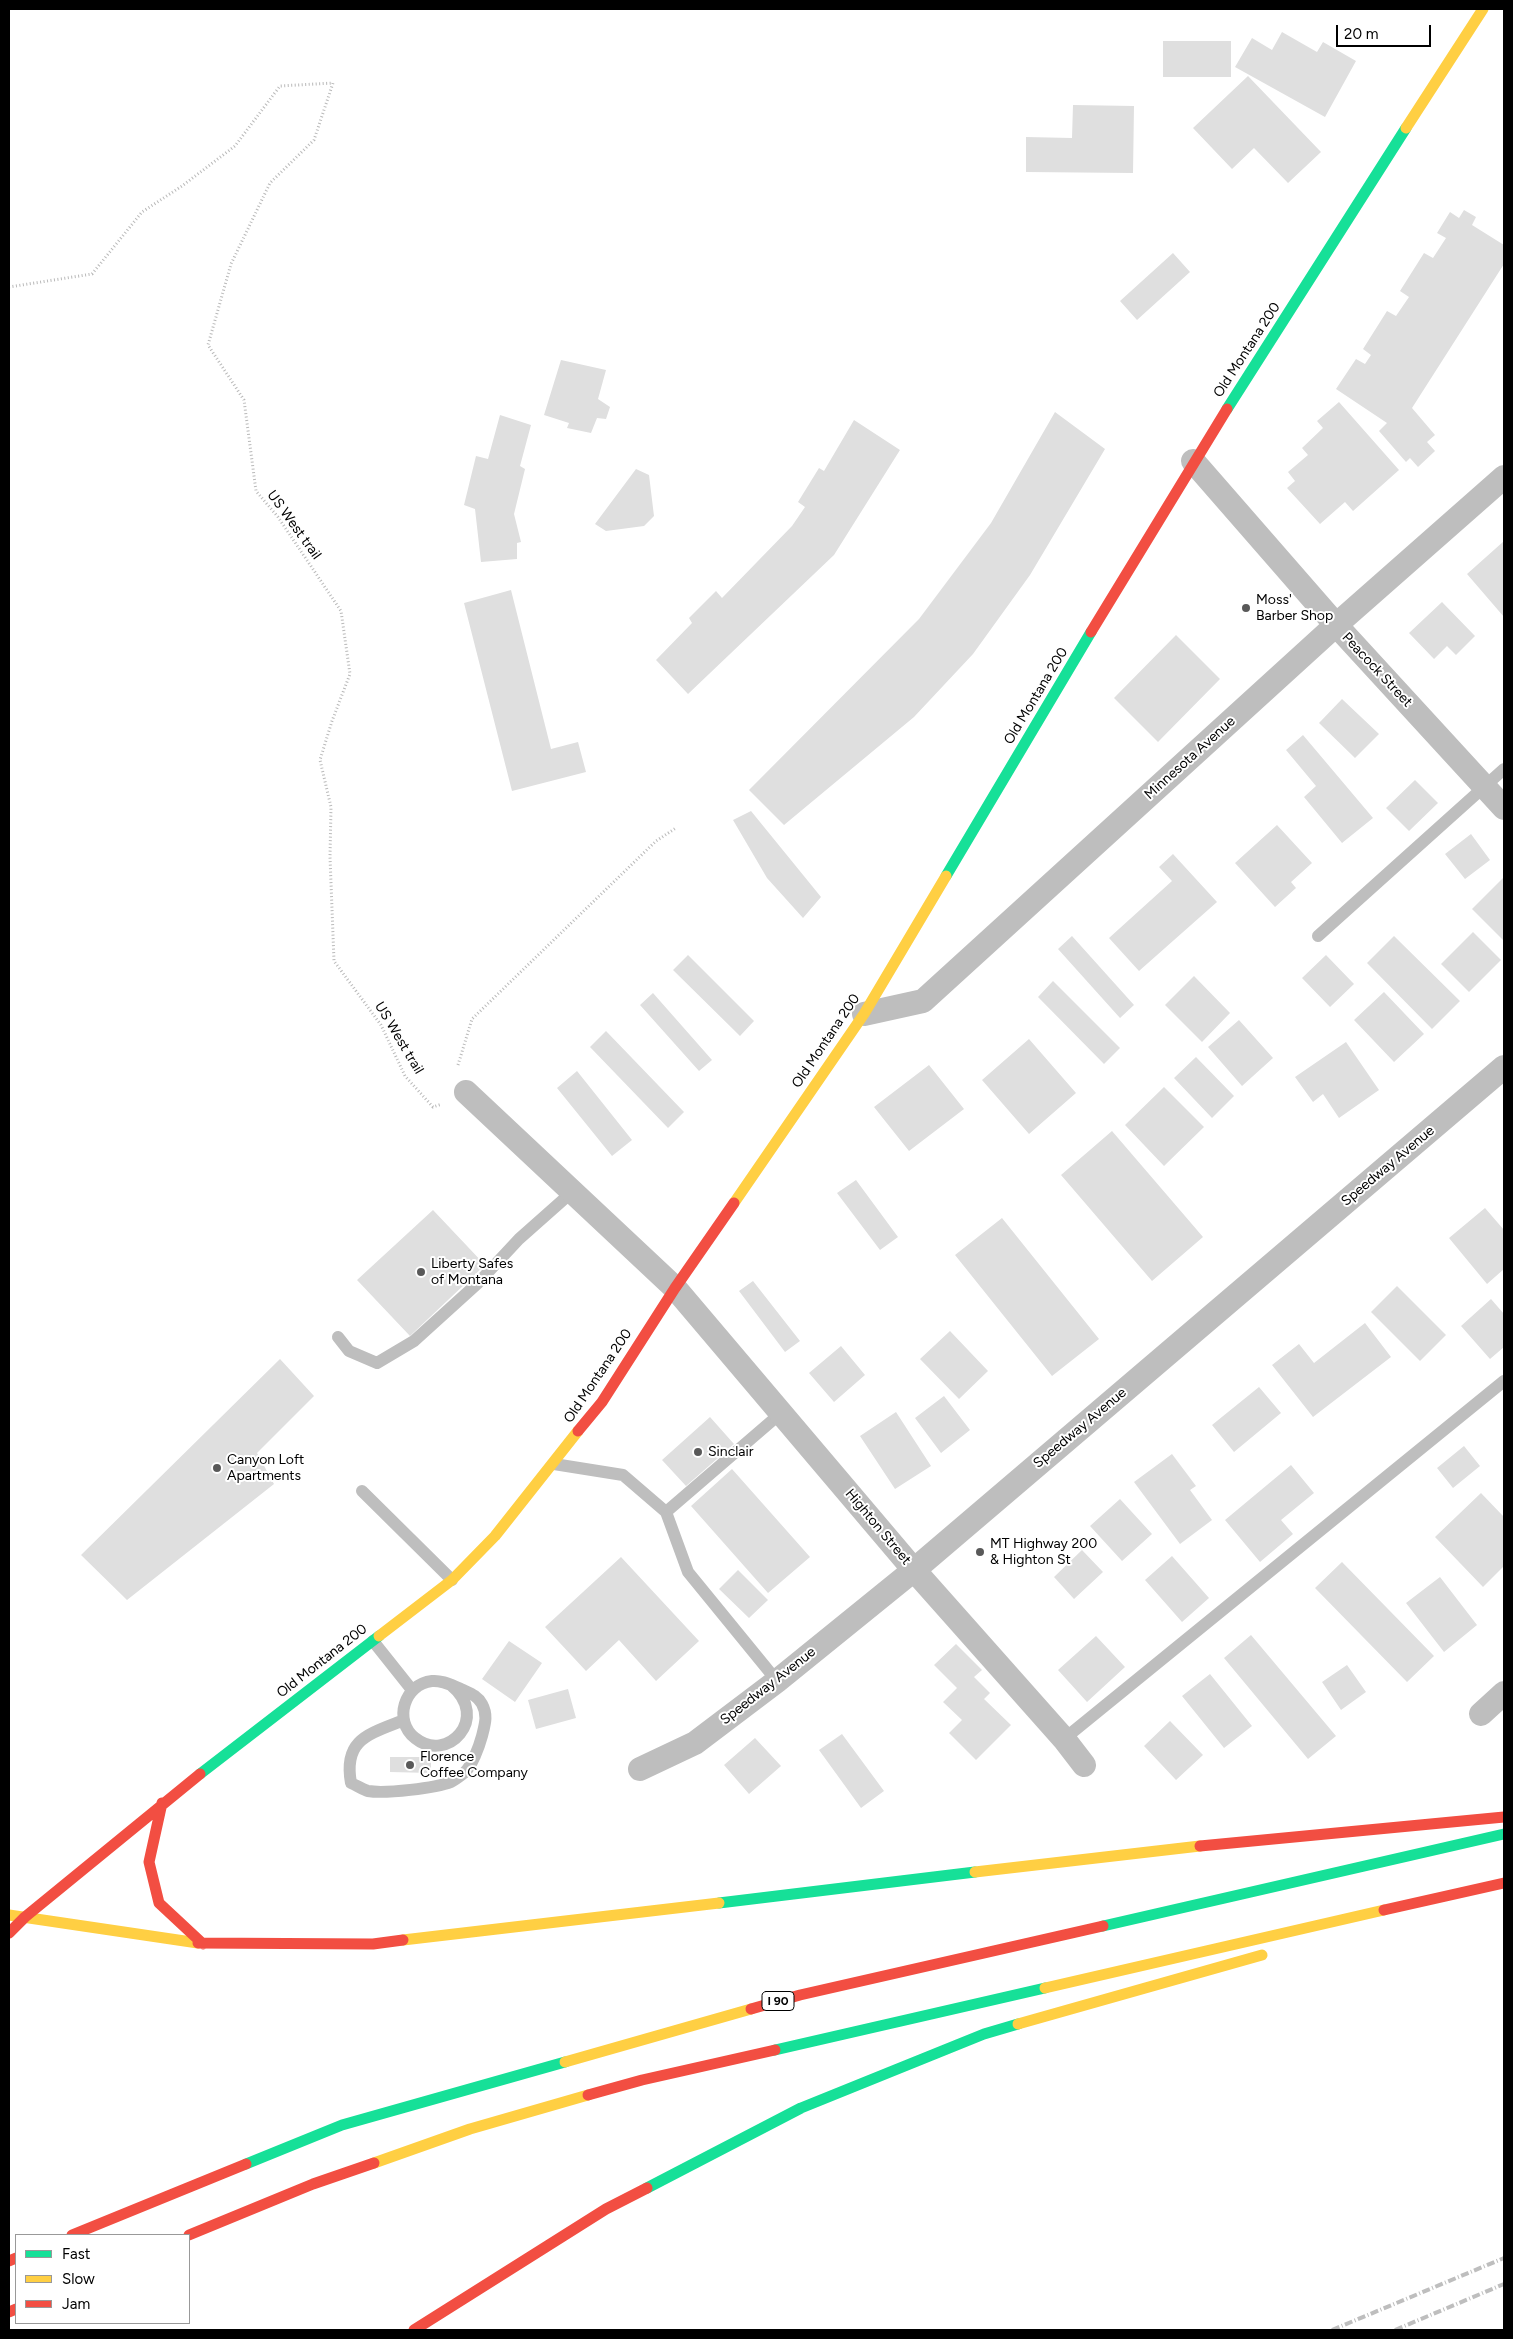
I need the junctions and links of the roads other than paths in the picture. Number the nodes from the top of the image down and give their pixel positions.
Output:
1 (1481, 9) edge
2 (1193, 461) junction
3 (1504, 477) edge
4 (1336, 625) junction
5 (1504, 770) edge
6 (1485, 787) junction
7 (1504, 808) edge
8 (1318, 936) dead end
9 (864, 1014) junction
10 (1504, 1066) edge
11 (466, 1092) road end
12 (572, 1192) junction
13 (674, 1288) junction
14 (338, 1337) dead end
15 (1504, 1381) edge
16 (781, 1413) junction
17 (554, 1464) junction
18 (362, 1490) dead end
19 (666, 1512) junction
20 (914, 1570) junction
21 (452, 1580) junction
22 (373, 1641) junction
23 (777, 1681) junction
24 (451, 1685) junction
25 (412, 1690) junction
26 (1504, 1693) edge
27 (1481, 1714) dead end
28 (404, 1720) junction
29 (1064, 1739) junction
30 (1084, 1766) dead end
31 (640, 1769) dead end
32 (162, 1803) junction
33 (1504, 1817) edge
34 (1504, 1834) edge
35 (1504, 1882) edge
36 (1504, 1888) edge
37 (9, 1915) edge
38 (25, 1917) junction
39 (1372, 1925) dead end
40 (9, 1933) edge
41 (203, 1944) junction
42 (1277, 1951) dead end
43 (74, 2234) edge
44 (190, 2235) edge
45 (414, 2330) edge

1 - 2 main road, Old Montana 200
2 - 4 street, Peacock Street
2 - 9 main road, Old Montana 200
3 - 4 street, Minnesota Avenue
4 - 6 street, Peacock Street
4 - 9 street, Minnesota Avenue
5 - 6 lane
6 - 7 street, Peacock Street
6 - 8 lane
9 - 13 main road, Old Montana 200
10 - 20 street, Speedway Avenue
11 - 12 street, Highton Street
12 - 13 street, Highton Street
12 - 14 lane
13 - 16 street, Highton Street
13 - 17 main road, Old Montana 200
15 - 29 lane
16 - 19 lane
16 - 20 street, Highton Street
17 - 19 lane
17 - 21 main road, Old Montana 200
18 - 21 lane
19 - 23 lane
20 - 23 street, Speedway Avenue
20 - 29 street, Highton Street
21 - 22 main road, Old Montana 200
22 - 25 lane
22 - 32 main road, Old Montana 200
23 - 31 street, Speedway Avenue
24 - 25 lane
24 - 28 lane
24 - 28 lane
25 - 28 lane
26 - 27 street
29 - 30 street, Highton Street
32 - 38 main road, Old Montana 200
32 - 41 main road
33 - 41 main road
34 - 43 main road, I 90
35 - 44 main road
36 - 39 main road
37 - 38 main road
38 - 40 main road, Old Montana 200
38 - 41 main road
42 - 45 main road

